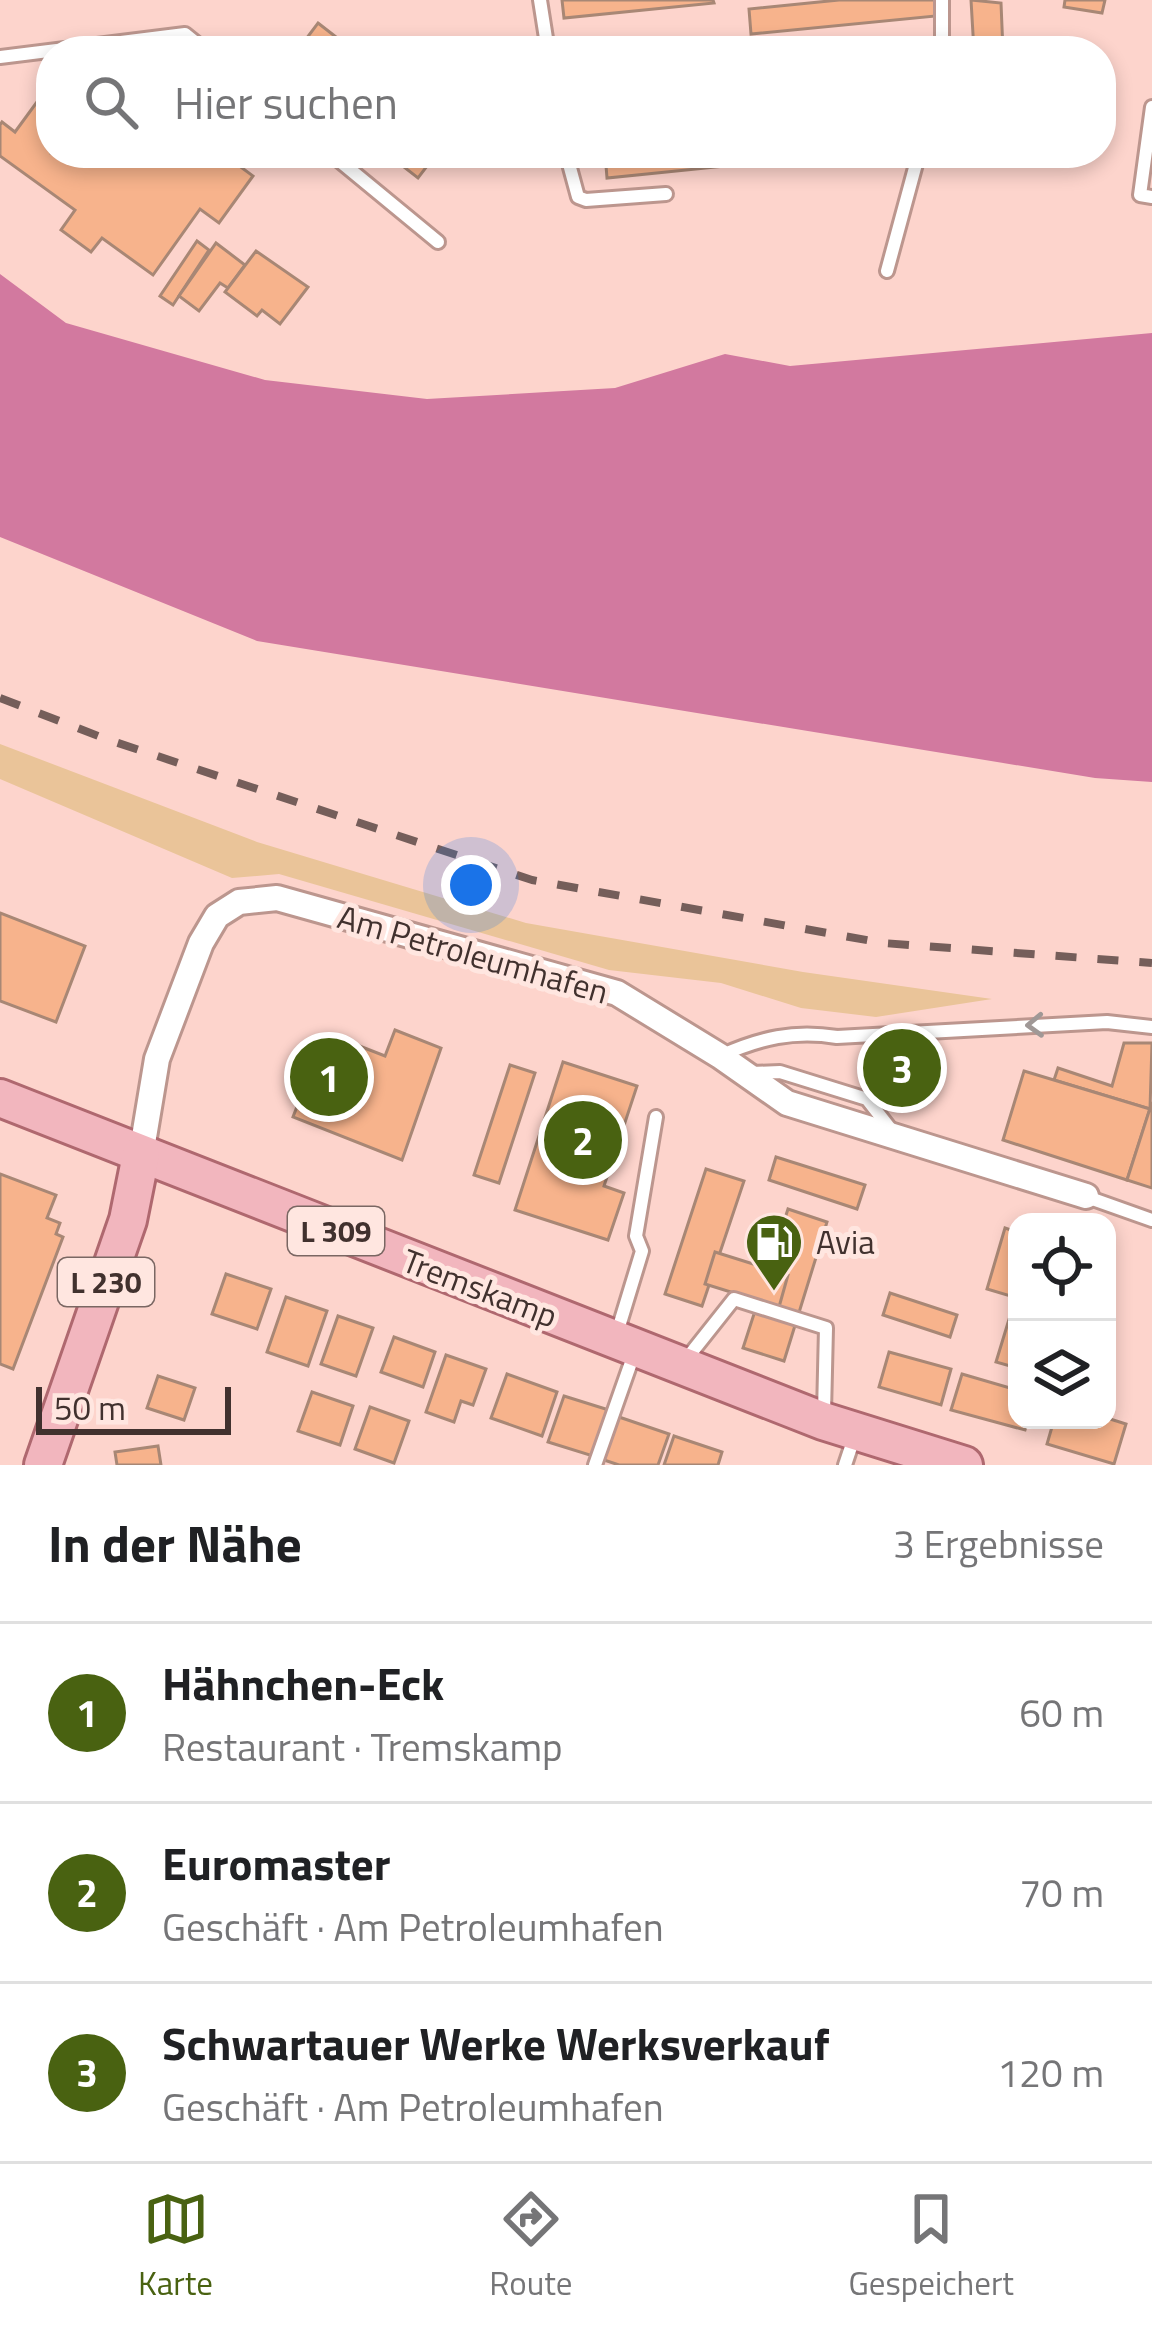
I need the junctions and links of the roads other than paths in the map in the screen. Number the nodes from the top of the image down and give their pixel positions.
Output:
1 (539, 0) edge
2 (942, 0) edge
3 (545, 36) edge
4 (942, 36) edge
5 (36, 53) edge
6 (0, 57) edge
7 (1152, 106) edge
8 (348, 168) edge
9 (570, 168) edge
10 (915, 168) edge
11 (666, 194) dead end
12 (1152, 197) edge
13 (438, 242) dead end
14 (886, 271) dead end
15 (1152, 1027) edge
16 (720, 1056) junction
17 (0, 1098) edge
18 (656, 1117) dead end
19 (142, 1155) junction
20 (1088, 1197) joint
21 (1152, 1220) edge
22 (626, 1343) junction
23 (681, 1366) junction
24 (842, 1439) edge
25 (43, 1465) edge
26 (595, 1465) edge
27 (964, 1465) edge

1 - 3 lane
2 - 4 lane
5 - 6 lane
7 - 12 lane
8 - 13 lane
9 - 11 lane
10 - 14 lane
15 -> 16 lane
16 - 19 street, Am Petroleumhafen
16 - 20 street, Am Petroleumhafen
17 - 19 main road, Tremskamp / L 309
18 - 22 lane
19 - 22 main road, Tremskamp / L 309
19 - 25 main road, L 230
20 - 21 lane
22 - 23 main road, Tremskamp / L 309
22 - 26 lane
23 - 24 main road, Tremskamp / L 309
23 - 24 lane
24 - 27 main road, Tremskamp / L 309

